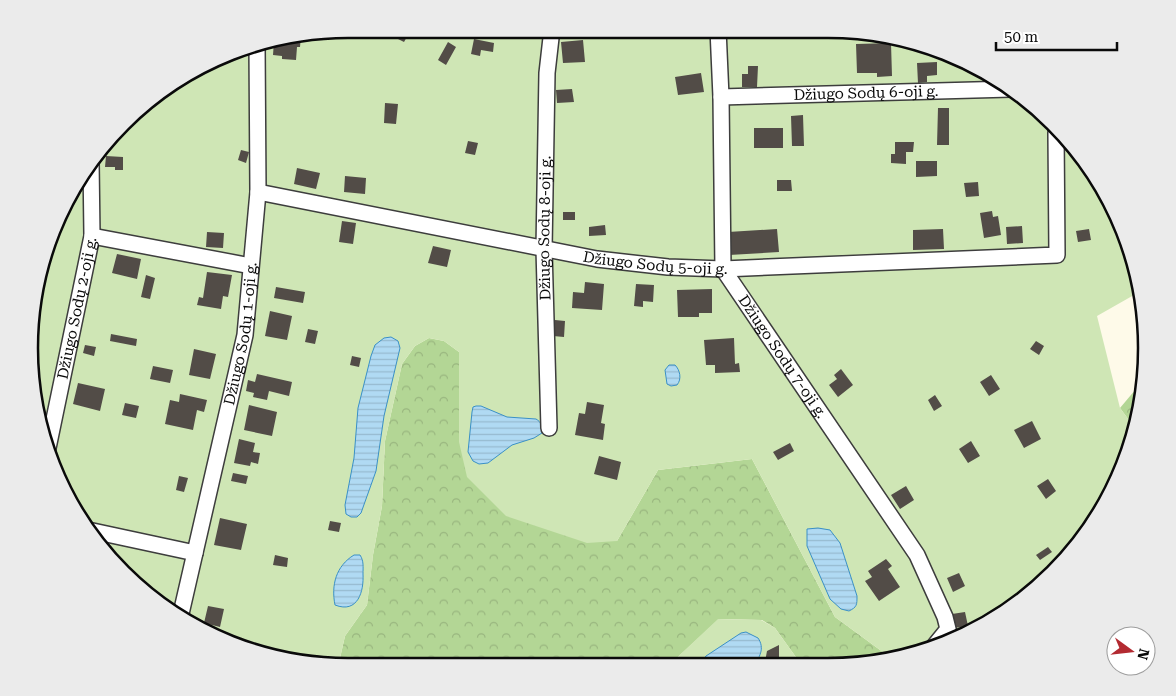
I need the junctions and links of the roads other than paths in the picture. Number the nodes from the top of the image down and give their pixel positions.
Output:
1 (551, 38) edge
2 (718, 38) edge
3 (257, 51) edge
4 (998, 88) edge
5 (721, 97) junction
6 (1056, 137) edge
7 (91, 173) edge
8 (258, 192) junction
9 (92, 236) junction
10 (544, 249) junction
11 (251, 266) junction
12 (723, 268) junction
13 (549, 428) dead end
14 (51, 437) edge
15 (98, 532) edge
16 (195, 553) junction
17 (182, 610) edge
18 (950, 634) edge

1 - 10 street, Džiugo Sodų 8-oji g.
2 - 5 street
3 - 8 street, Džiugo Sodų 1-oji g.
4 - 5 street, Džiugo Sodų 6-oji g.
5 - 12 street
6 - 12 street, Džiugo Sodų 5-oji g.
7 - 9 street, Džiugo Sodų 2-oji g.
8 - 10 street, Džiugo Sodų 5-oji g.
8 - 11 street, Džiugo Sodų 1-oji g.
9 - 11 street
9 - 14 street, Džiugo Sodų 2-oji g.
10 - 12 street, Džiugo Sodų 5-oji g.
10 - 13 street, Džiugo Sodų 8-oji g.
11 - 16 street, Džiugo Sodų 1-oji g.
12 - 18 street, Džiugo Sodų 7-oji g.
15 - 16 street
16 - 17 street, Džiugo Sodų 1-oji g.

